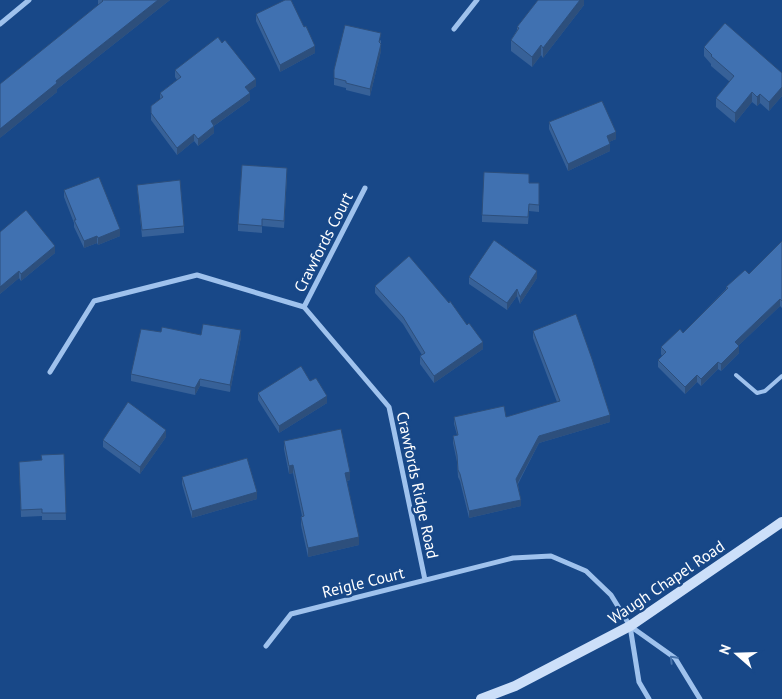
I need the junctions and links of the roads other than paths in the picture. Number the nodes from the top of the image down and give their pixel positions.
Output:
1 (29, 0) edge
2 (477, 0) edge
3 (0, 24) edge
4 (454, 29) dead end
5 (365, 188) dead end
6 (304, 308) junction
7 (50, 372) dead end
8 (736, 375) dead end
9 (782, 376) edge
10 (782, 522) edge
11 (425, 580) junction
12 (630, 626) junction
13 (266, 646) dead end
14 (481, 699) edge
15 (649, 699) edge
16 (700, 699) edge

1 - 3 street
2 - 4 street
5 - 6 street, Crawfords Court
6 - 7 street
6 - 11 street, Crawfords Ridge Road
8 - 9 lane
10 - 12 main road, Waugh Chapel Road
11 - 12 street, Reigle Court
11 - 13 street, Reigle Court
12 - 14 main road, Waugh Chapel Road
12 - 15 street
16 -> 12 street

